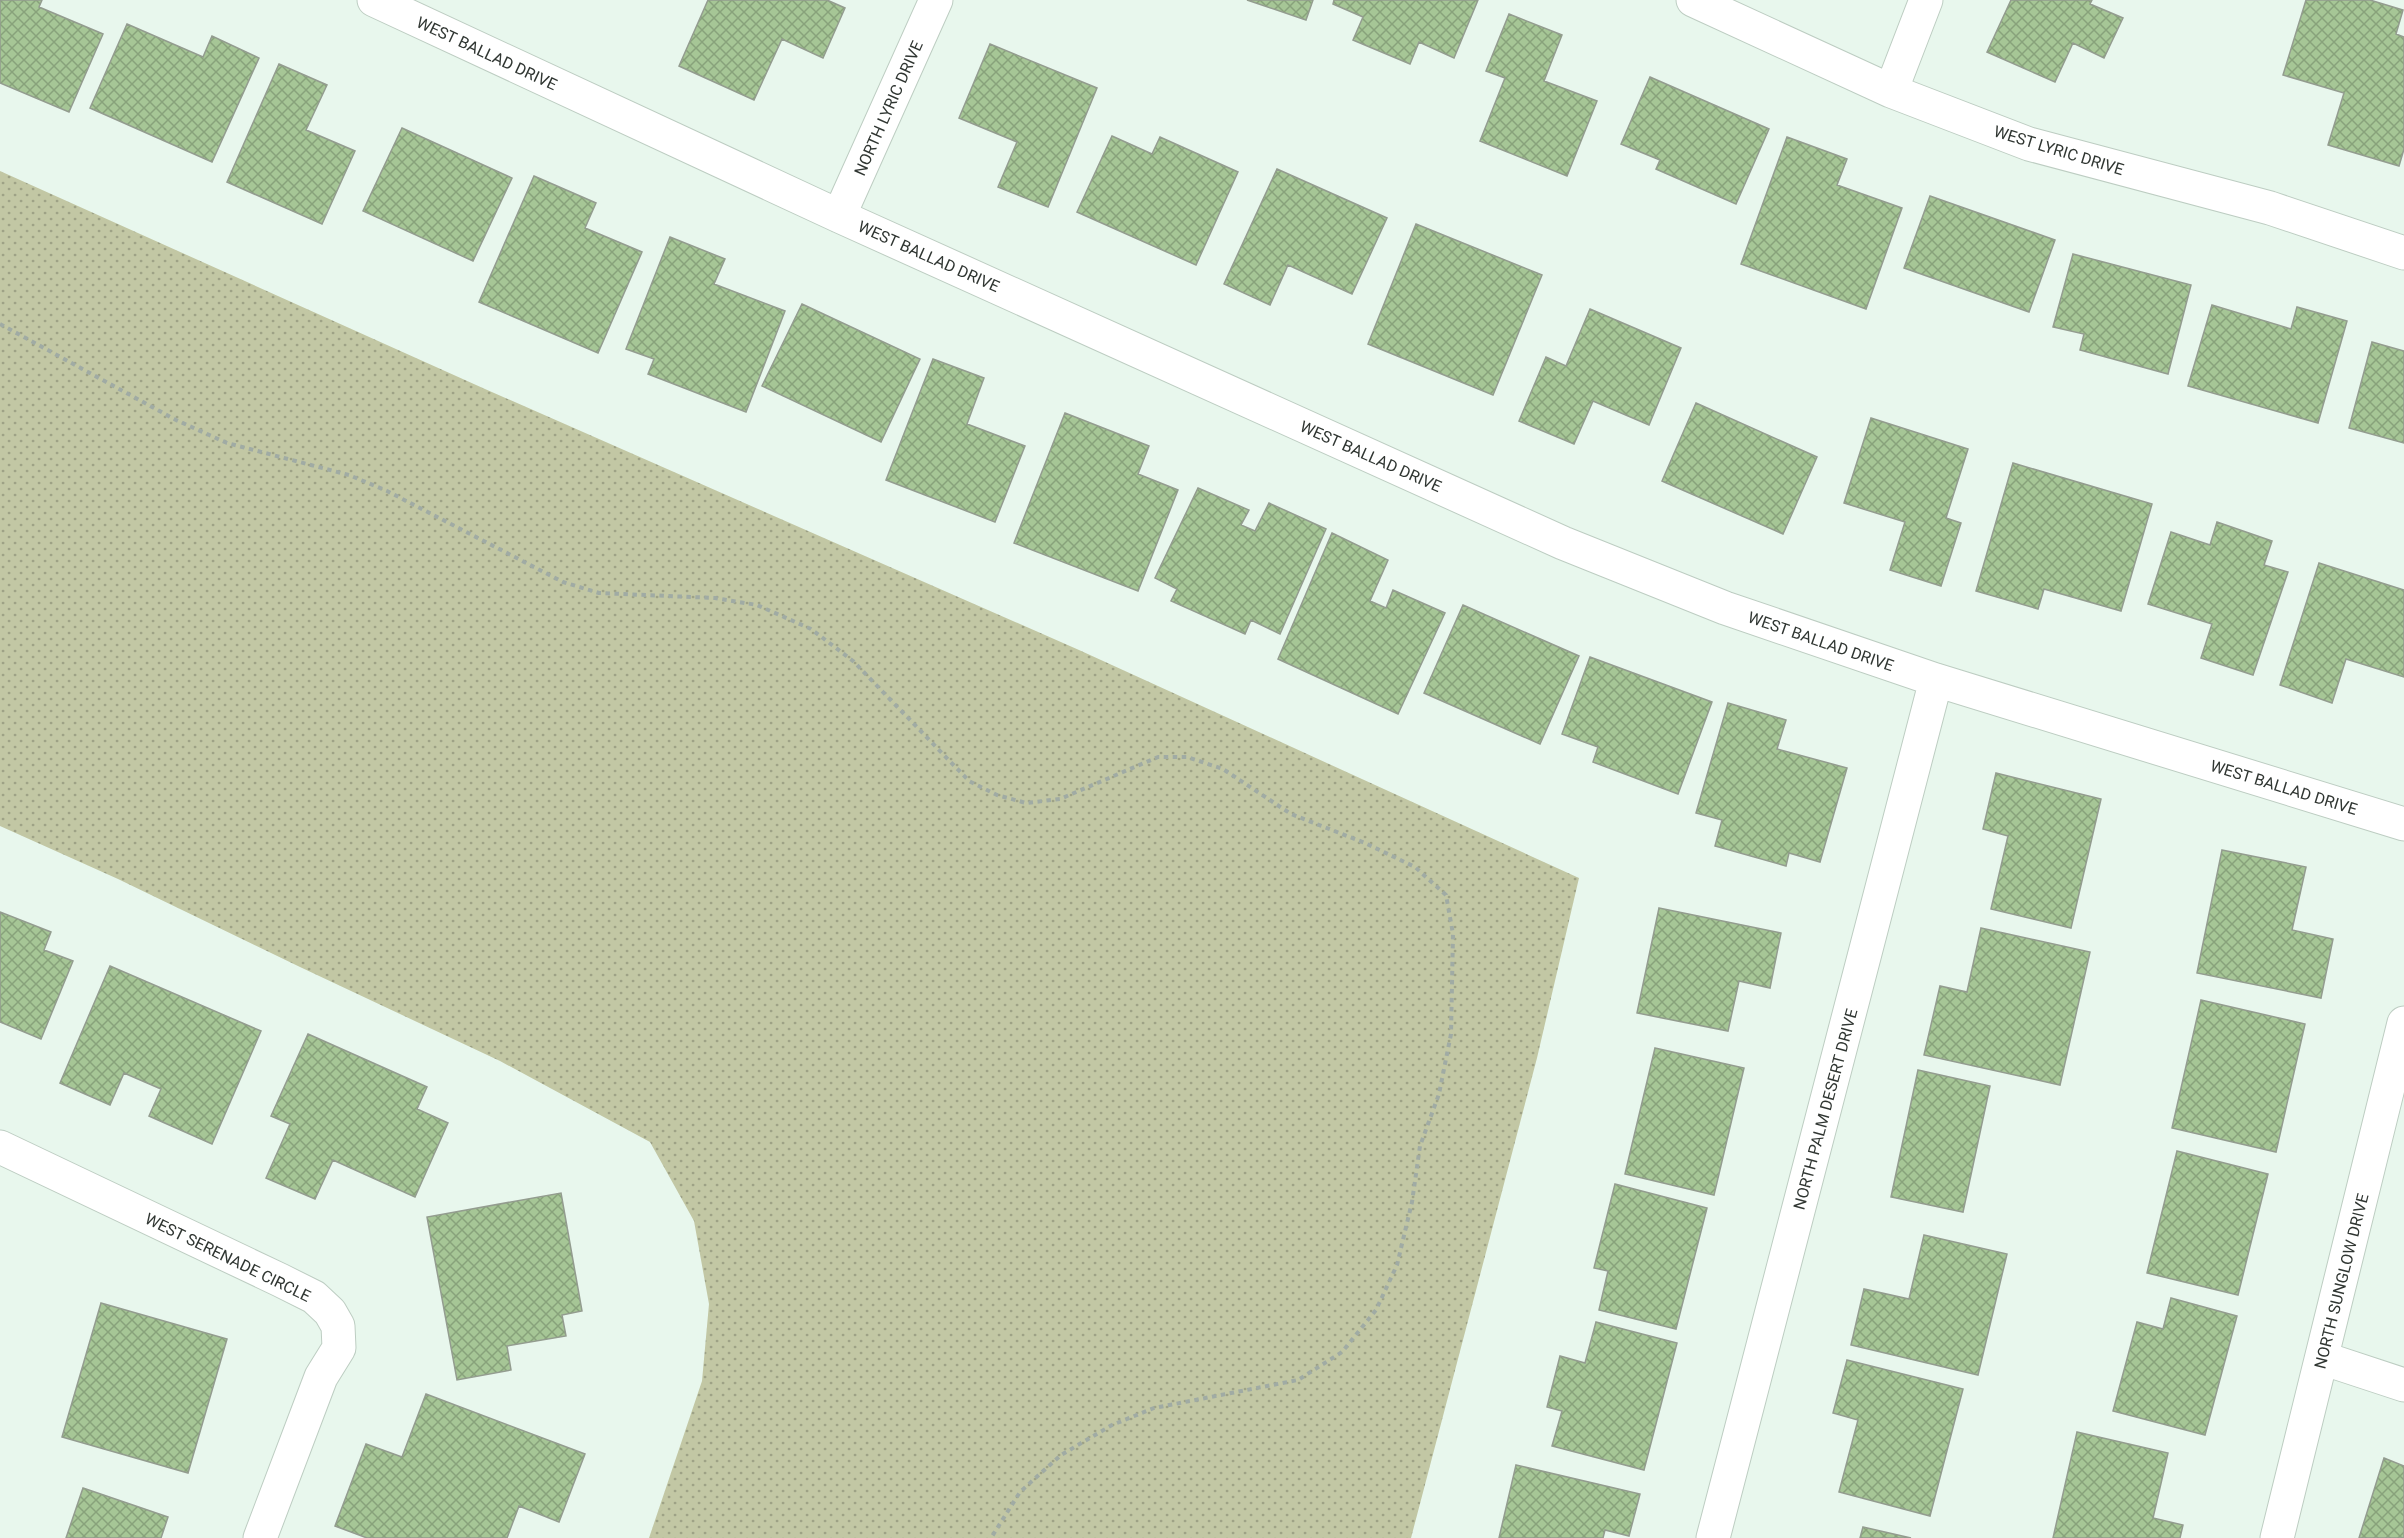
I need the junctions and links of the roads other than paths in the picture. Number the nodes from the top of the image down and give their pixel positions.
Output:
1 (374, 0) edge
2 (936, 0) edge
3 (1693, 0) edge
4 (1926, 0) edge
5 (1891, 91) junction
6 (839, 216) junction
7 (2404, 253) edge
8 (1936, 680) junction
9 (2404, 824) edge
10 (2404, 1023) edge
11 (0, 1147) edge
12 (2322, 1358) junction
13 (2404, 1385) edge
14 (260, 1538) edge
15 (1713, 1538) edge
16 (2277, 1538) edge

1 - 6 street, WEST BALLAD DRIVE
2 - 6 street, NORTH LYRIC DRIVE
3 - 5 street, WEST LYRIC DRIVE
4 - 5 street
5 - 7 street, WEST LYRIC DRIVE
6 - 8 street, WEST BALLAD DRIVE
8 - 9 street, WEST BALLAD DRIVE
8 - 15 street, NORTH PALM DESERT DRIVE
10 - 12 street, NORTH SUNGLOW DRIVE
11 - 14 street, WEST SERENADE CIRCLE
12 - 13 street
12 - 16 street, NORTH SUNGLOW DRIVE

